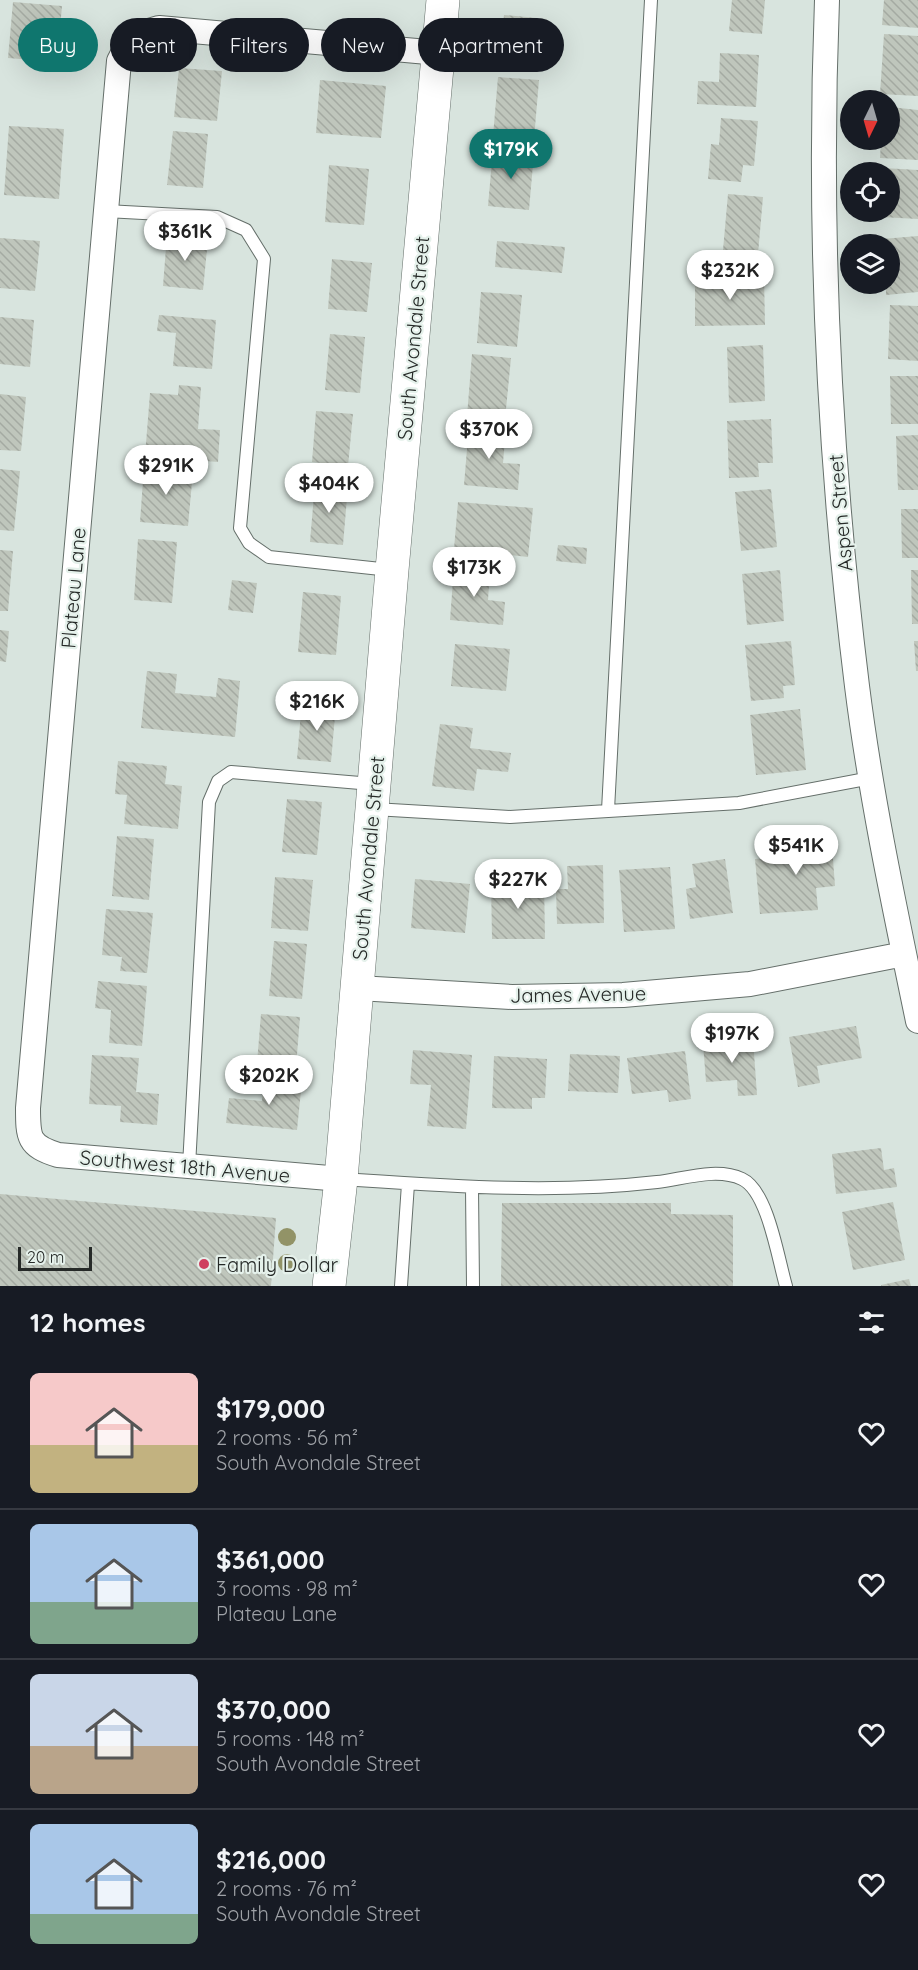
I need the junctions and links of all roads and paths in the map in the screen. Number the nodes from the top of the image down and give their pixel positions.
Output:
1 (443, 0) edge
2 (651, 0) edge
3 (827, 0) edge
4 (442, 18) edge
5 (418, 51) edge
6 (437, 72) edge
7 (106, 211) junction
8 (392, 570) junction
9 (871, 778) junction
10 (373, 796) junction
11 (608, 810) junction
12 (904, 954) junction
13 (358, 988) junction
14 (918, 1021) edge
15 (32, 1142) joint
16 (189, 1166) junction
17 (341, 1179) junction
18 (408, 1184) junction
19 (472, 1188) junction
20 (329, 1286) edge
21 (401, 1286) edge
22 (473, 1286) edge
23 (786, 1286) edge

1 - 4 main road, South Avondale Street
2 - 11 lane
3 - 9 street, Aspen Street
5 - 7 street, Plateau Lane
6 - 8 main road, South Avondale Street
7 - 8 lane
7 - 15 street, Plateau Lane
8 - 10 main road, South Avondale Street
9 - 11 lane
9 - 12 street, Aspen Street
10 - 11 lane
10 - 13 main road, South Avondale Street
10 - 16 lane
12 - 13 street, James Avenue
12 - 14 street, Aspen Street
13 - 17 main road, South Avondale Street
15 - 16 street, Southwest 18th Avenue
16 - 17 street, Southwest 18th Avenue
17 - 18 lane
17 - 20 main road, South Avondale Street
18 - 19 lane
18 - 21 lane
19 - 22 lane
19 - 23 lane

